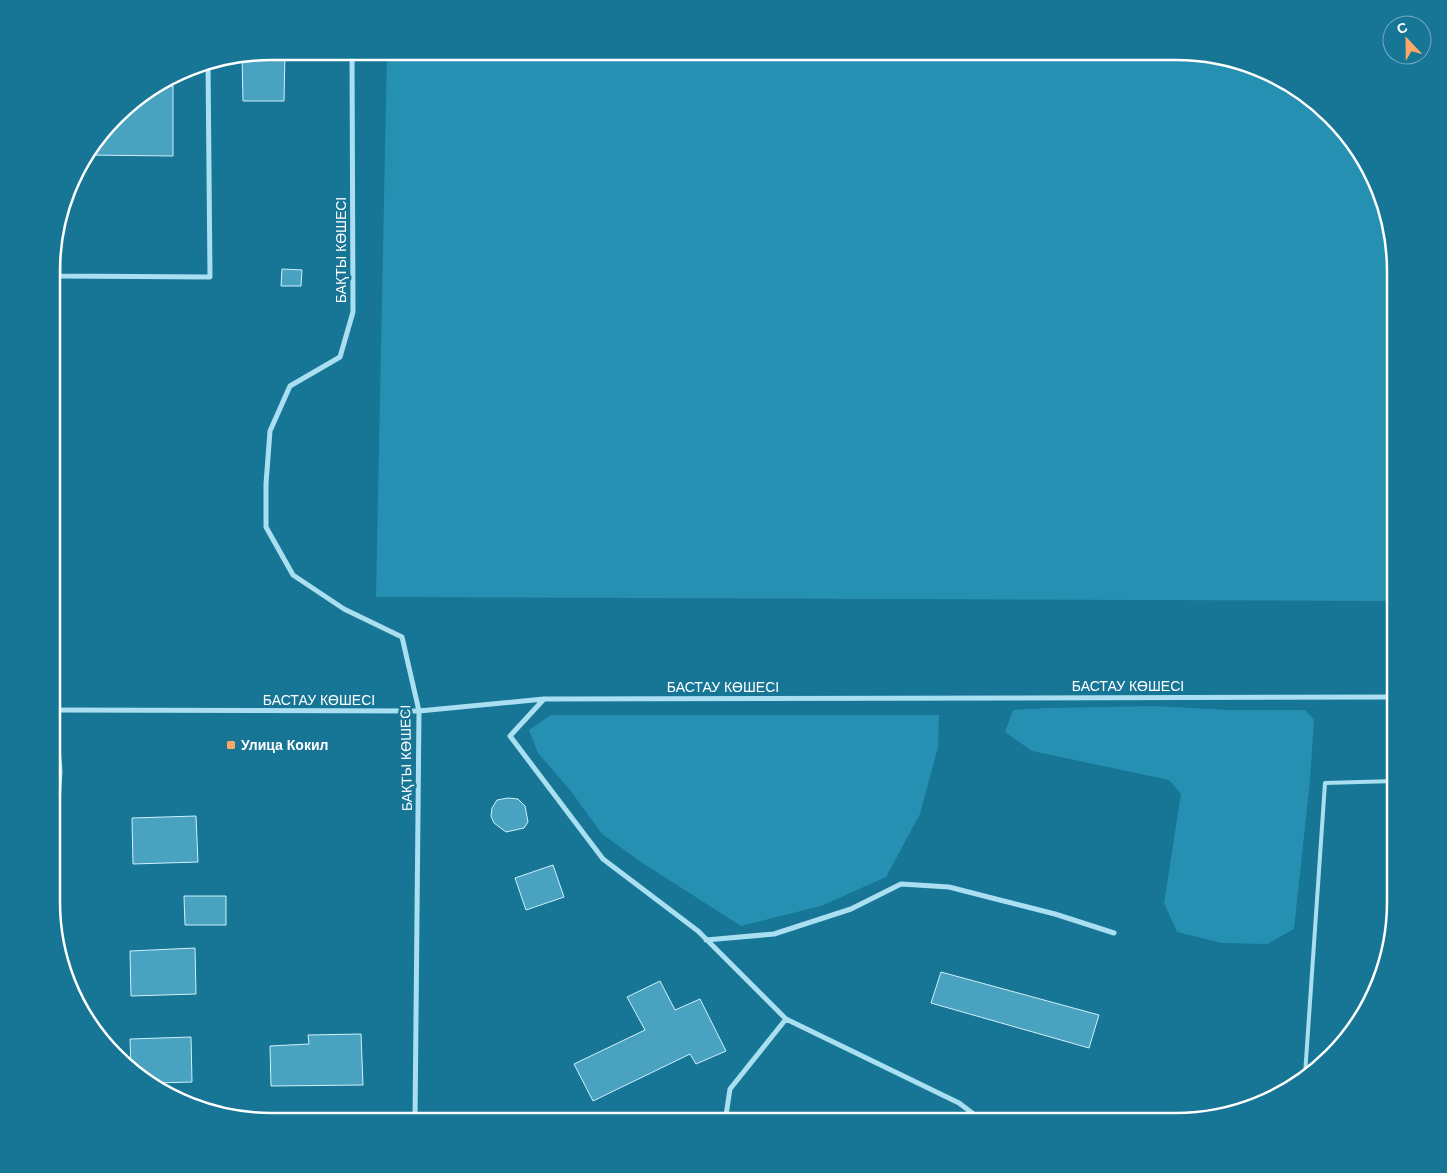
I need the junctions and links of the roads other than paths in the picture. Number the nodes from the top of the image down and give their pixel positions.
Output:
1 (352, 60) edge
2 (208, 69) edge
3 (60, 276) edge
4 (1387, 696) edge
5 (544, 699) junction
6 (60, 710) edge
7 (419, 711) junction
8 (1387, 781) edge
9 (1114, 933) dead end
10 (706, 940) junction
11 (786, 1020) junction
12 (1305, 1069) edge
13 (415, 1113) edge
14 (726, 1113) edge
15 (972, 1113) edge

1 - 7 street, БАҚТЫ КӨШЕСІ
2 - 3 street
4 - 5 street, БАСТАУ КӨШЕСІ
5 - 7 street, БАСТАУ КӨШЕСІ
5 - 10 street
6 - 7 street, БАСТАУ КӨШЕСІ
7 - 13 street, БАҚТЫ КӨШЕСІ
8 - 12 lane
9 - 10 street
10 - 11 street
11 - 14 street
11 - 15 street

